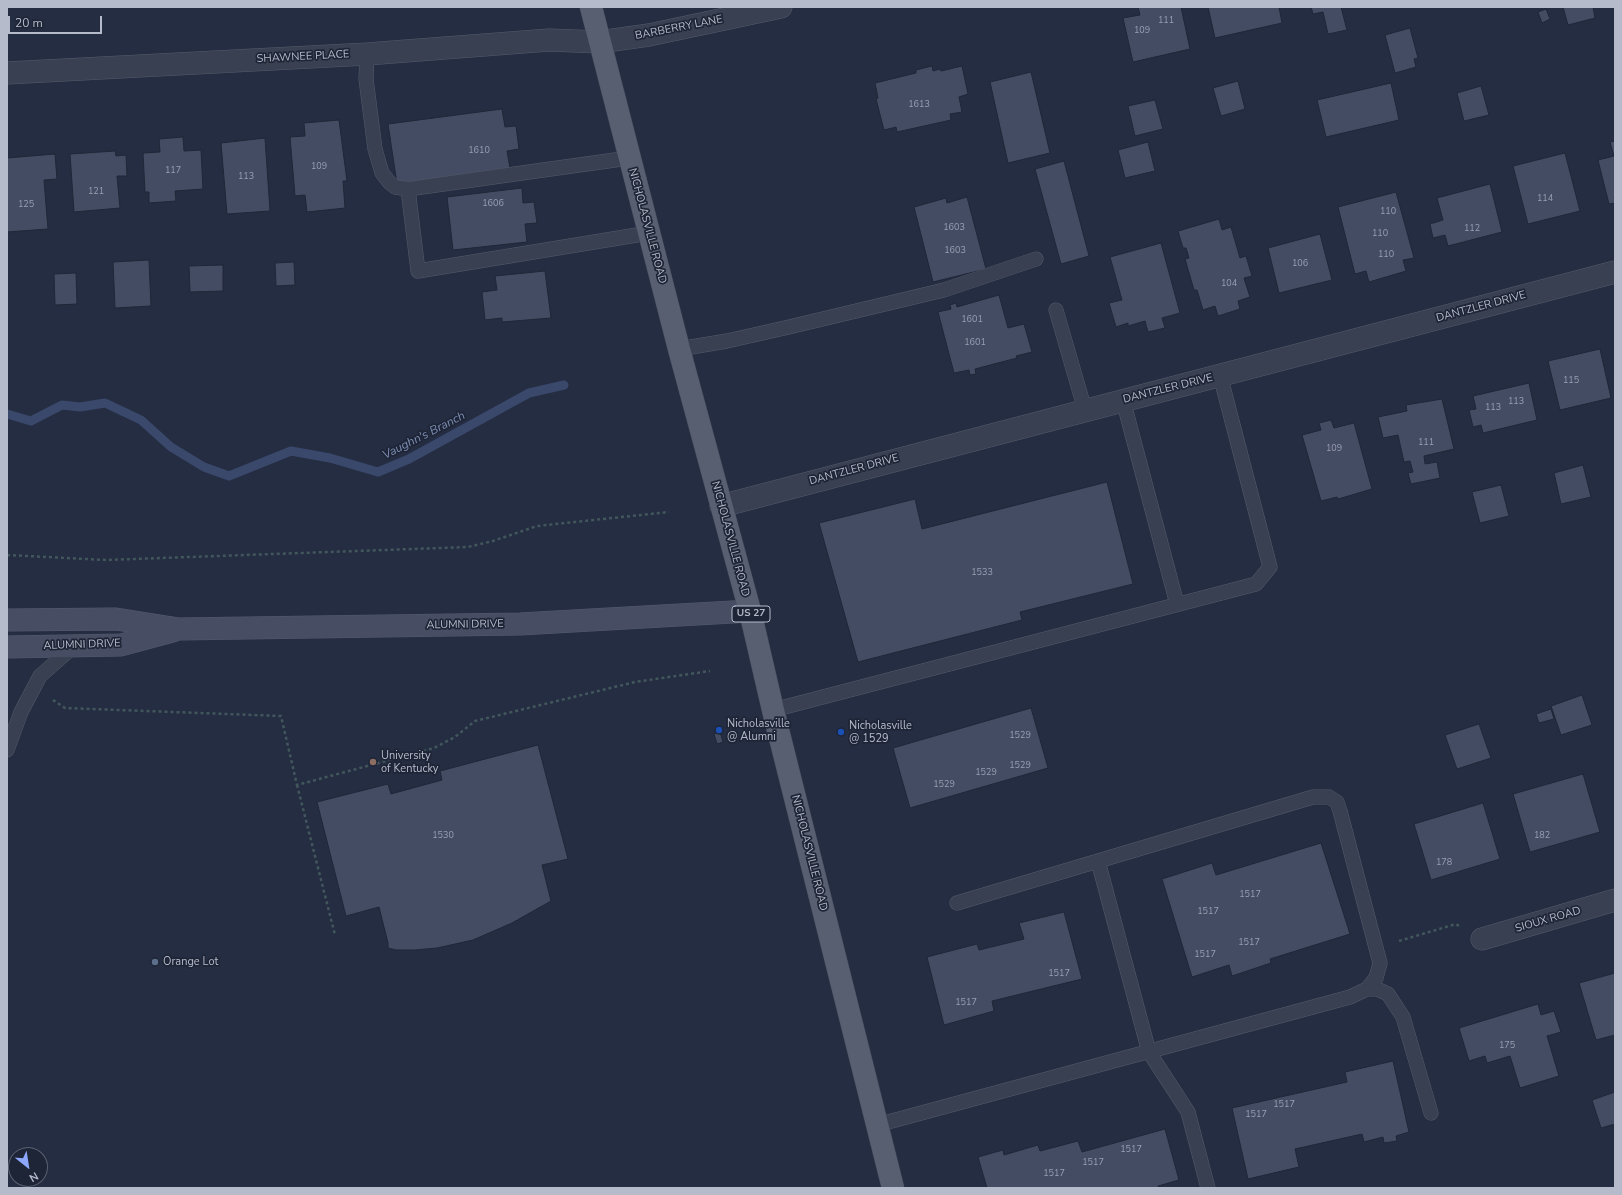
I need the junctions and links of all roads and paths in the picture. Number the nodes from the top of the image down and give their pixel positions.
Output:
1 (591, 7) edge
2 (781, 7) edge
3 (599, 42) junction
4 (367, 54) junction
5 (7, 73) edge
6 (629, 158) junction
7 (408, 190) junction
8 (649, 233) junction
9 (1036, 259) dead end
10 (1615, 272) edge
11 (1056, 310) dead end
12 (679, 349) junction
13 (1220, 375) junction
14 (1123, 400) junction
15 (1085, 410) junction
16 (721, 506) junction
17 (668, 512) dead end
18 (7, 555) edge
19 (1177, 604) junction
20 (750, 611) junction
21 (7, 620) edge
22 (180, 629) junction
23 (74, 646) junction
24 (7, 647) edge
25 (710, 671) dead end
26 (48, 697) dead end
27 (773, 710) junction
28 (7, 746) edge
29 (7, 750) edge
30 (297, 785) junction
31 (1098, 861) junction
32 (1615, 900) edge
33 (957, 903) dead end
34 (335, 935) dead end
35 (1482, 939) joint
36 (1376, 948) junction
37 (1367, 989) junction
38 (1149, 1052) junction
39 (1430, 1113) dead end
40 (877, 1125) junction
41 (893, 1188) edge
42 (1208, 1188) edge

1 - 3 main road, NICHOLASVILLE ROAD / US 27
2 - 3 street, BARBERRY LANE
3 - 4 street, SHAWNEE PLACE
3 - 6 main road, NICHOLASVILLE ROAD / US 27
4 - 5 street, SHAWNEE PLACE
4 - 7 lane
6 - 7 lane
6 - 8 main road, NICHOLASVILLE ROAD / US 27
7 - 8 lane
8 - 12 main road, NICHOLASVILLE ROAD / US 27
9 - 12 lane
10 - 13 street, DANTZLER DRIVE
11 - 15 lane
12 - 16 main road, NICHOLASVILLE ROAD / US 27
13 - 14 street, DANTZLER DRIVE
13 - 19 lane
14 - 15 street, DANTZLER DRIVE
14 - 19 lane
15 - 16 street, DANTZLER DRIVE
16 - 20 main road, NICHOLASVILLE ROAD / US 27
17 - 18 path
19 - 27 lane
20 - 22 main road, ALUMNI DRIVE
20 - 27 main road, NICHOLASVILLE ROAD / US 27
21 - 22 main road, ALUMNI DRIVE
22 - 23 main road, ALUMNI DRIVE
23 - 24 main road, ALUMNI DRIVE
23 - 28 lane
25 - 30 path
26 - 30 path
27 - 40 main road, NICHOLASVILLE ROAD / US 27
28 - 29 lane
30 - 34 path
31 - 33 lane
31 - 36 lane
31 - 38 lane
32 - 35 street, SIOUX ROAD
35 - 36 path
36 - 37 lane
37 - 38 lane
37 - 39 lane
38 - 40 lane
38 - 42 lane
40 - 41 main road, NICHOLASVILLE ROAD / US 27

